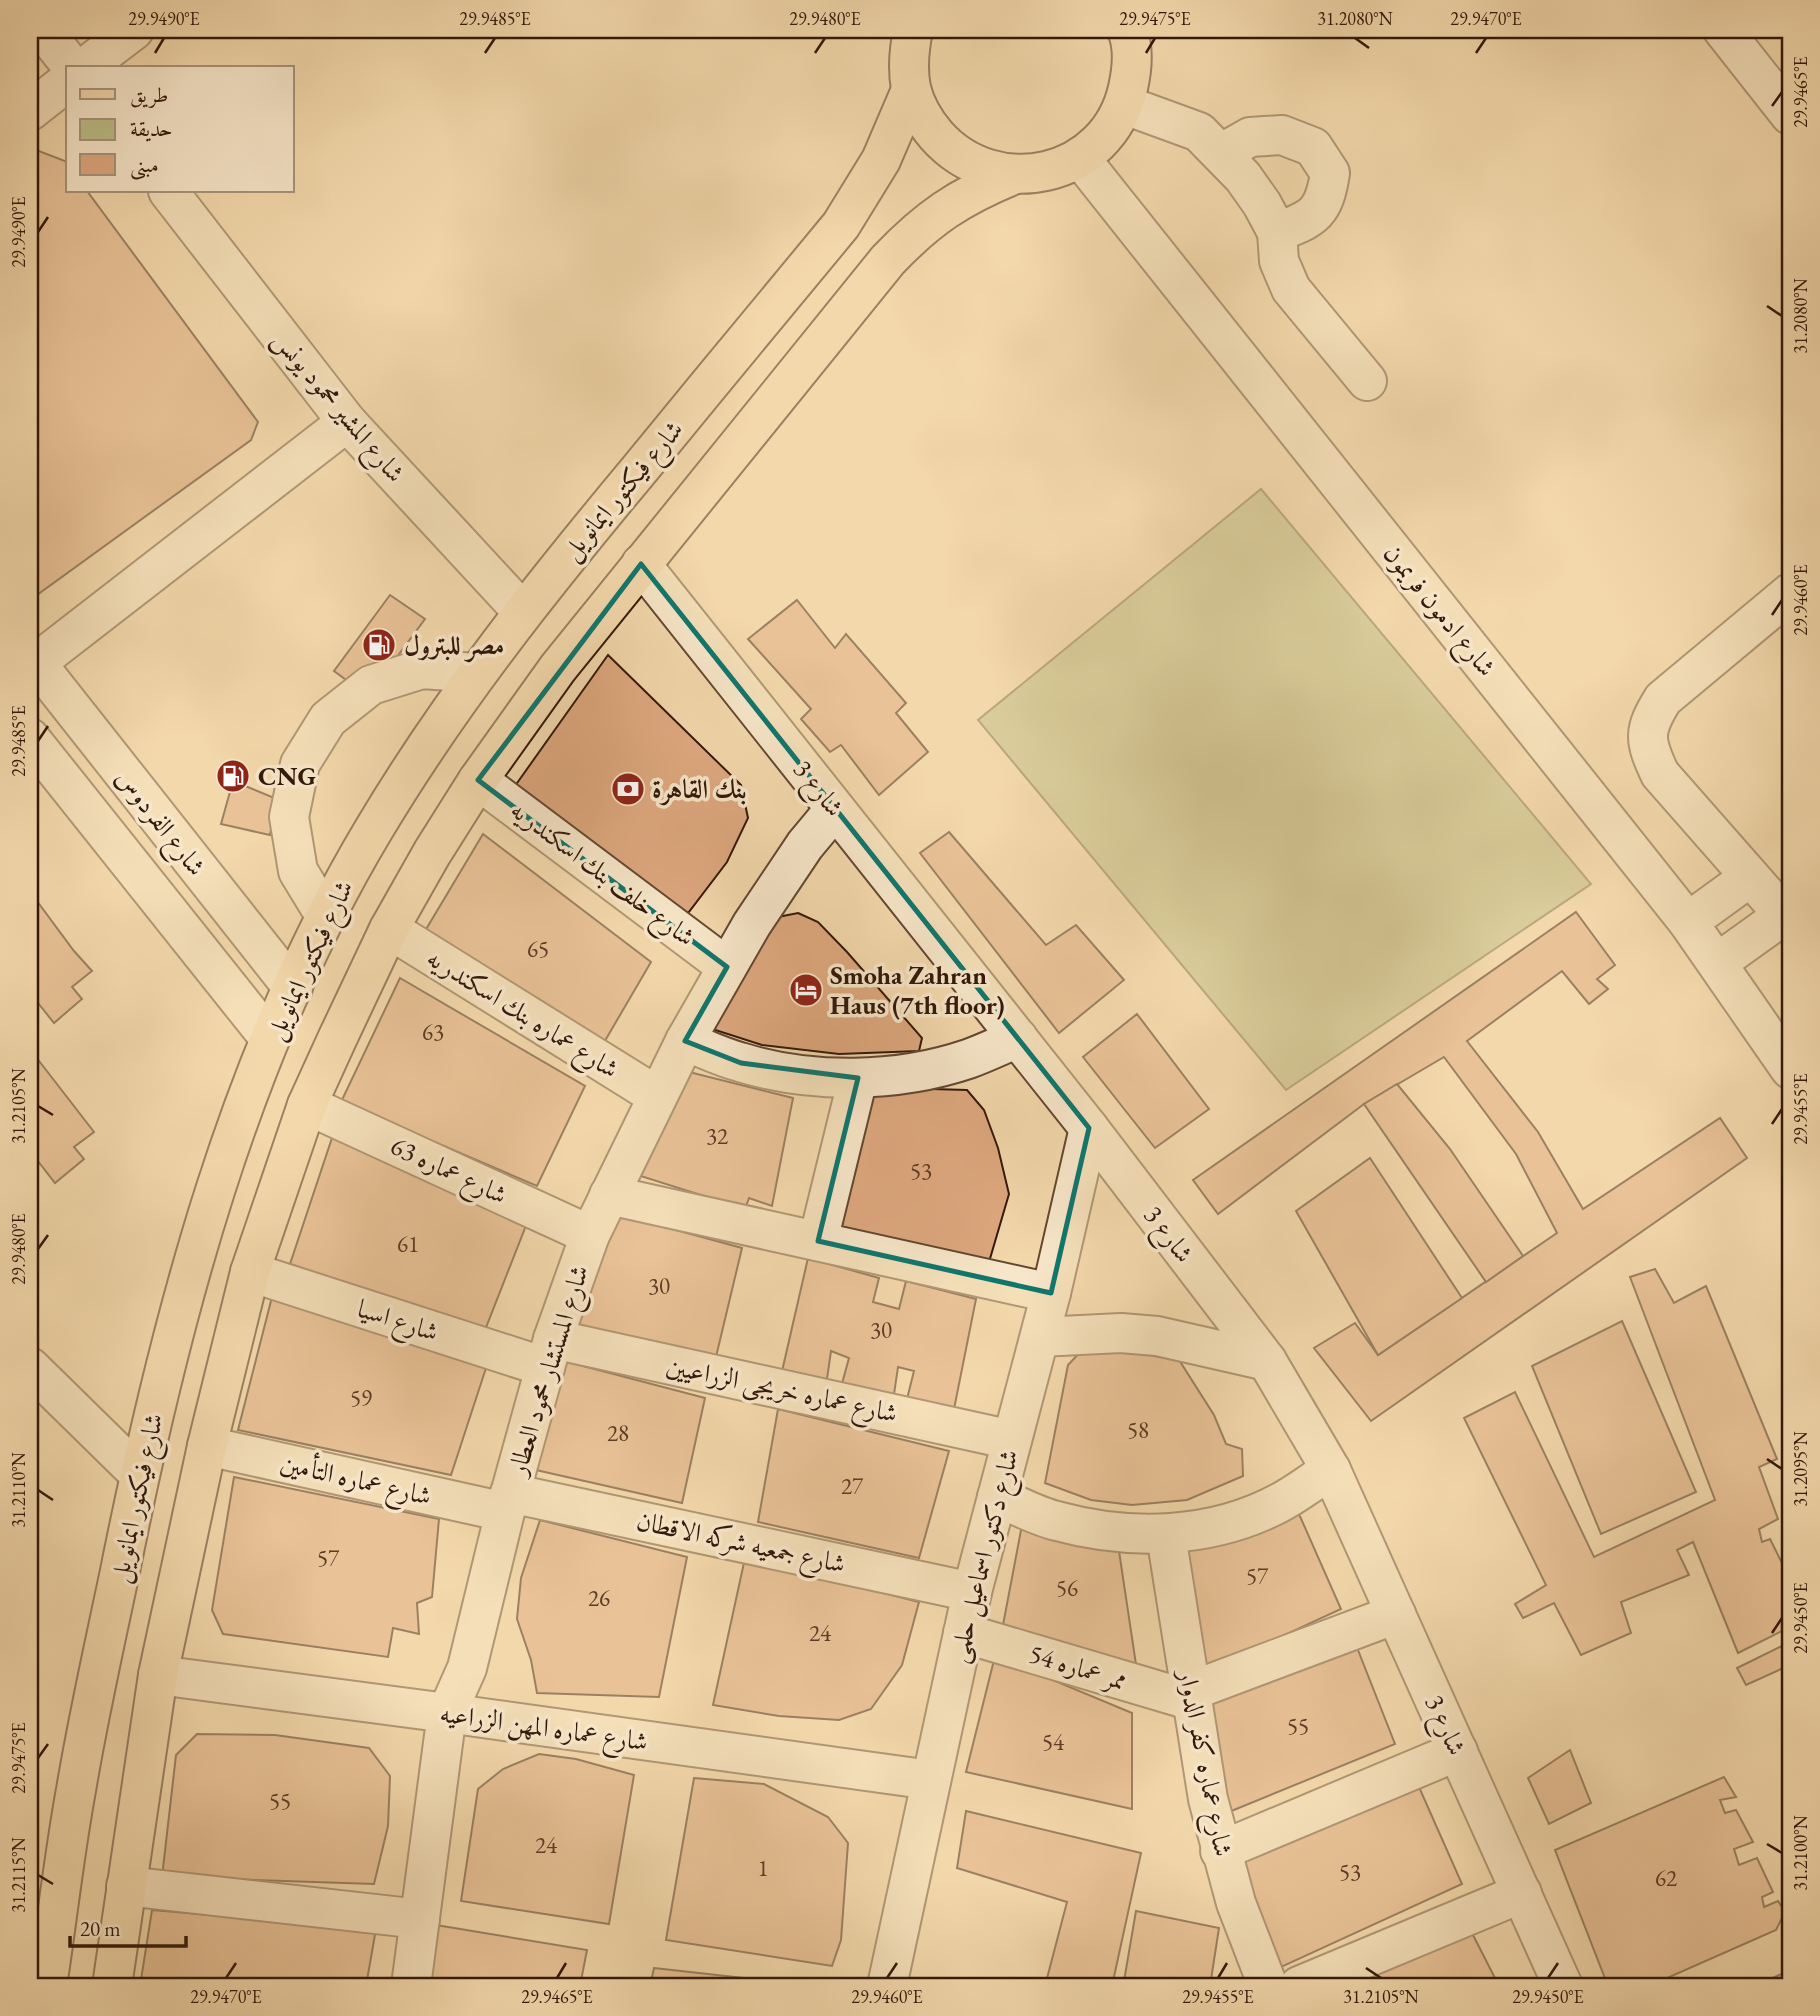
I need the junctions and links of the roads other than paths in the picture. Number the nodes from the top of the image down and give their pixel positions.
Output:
1 (43, 30) edge
2 (134, 30) edge
3 (912, 30) edge
4 (1723, 30) edge
5 (1129, 32) edge
6 (71, 66) edge
7 (87, 66) edge
8 (66, 83) edge
9 (911, 90) junction
10 (1125, 105) junction
11 (1788, 106) edge
12 (30, 111) edge
13 (1222, 153) junction
14 (1080, 158) junction
15 (1013, 175) junction
16 (169, 192) edge
17 (1277, 232) junction
18 (1367, 381) dead end
19 (347, 422) junction
20 (641, 564) junction
21 (1790, 593) edge
22 (522, 611) junction
23 (33, 659) edge
24 (476, 673) junction
25 (36, 759) edge
26 (478, 779) junction
27 (835, 809) junction
28 (1750, 877) junction
29 (326, 917) junction
30 (1787, 918) edge
31 (1688, 922) junction
32 (384, 938) junction
33 (1717, 963) junction
34 (727, 967) junction
35 (293, 988) junction
36 (1018, 1038) junction
37 (270, 1039) junction
38 (685, 1041) junction
39 (1790, 1069) edge
40 (858, 1078) junction
41 (657, 1096) junction
42 (307, 1105) junction
43 (1089, 1128) junction
44 (609, 1195) junction
45 (590, 1235) junction
46 (818, 1241) junction
47 (250, 1272) junction
48 (1051, 1293) junction
49 (1040, 1337) junction
50 (549, 1353) junction
51 (1267, 1361) junction
52 (30, 1367) edge
53 (1012, 1440) junction
54 (206, 1446) junction
55 (1331, 1470) junction
56 (139, 1474) junction
57 (997, 1497) junction
58 (508, 1502) junction
59 (1166, 1535) junction
60 (972, 1592) junction
61 (1396, 1614) junction
62 (963, 1633) junction
63 (158, 1675) junction
64 (1192, 1696) junction
65 (447, 1713) junction
66 (1458, 1751) junction
67 (931, 1780) junction
68 (1220, 1851) junction
69 (126, 1886) junction
70 (1522, 1893) junction
71 (420, 1919) junction
72 (47, 1986) edge
73 (112, 1986) edge
74 (411, 1986) edge
75 (887, 1986) edge
76 (1268, 1986) edge
77 (1299, 1986) edge
78 (1563, 1986) edge

1 - 6 street
2 - 7 street
3 - 9 main road
4 - 11 street
5 - 10 main road
8 - 12 street
9 - 15 main road
9 - 22 main road, شارع فيكتور ايمانويل
10 - 13 street
10 - 14 main road
13 - 17 street
13 - 17 street
14 - 15 main road
14 - 31 street, شارع ادمون فريمون
15 - 20 main road
16 - 19 street, شارع المشير محمود يونس
17 - 18 street
19 - 22 street, شارع المشير محمود يونس
19 - 23 street
20 - 26 main road
20 - 27 street, شارع 3
21 - 28 street
22 - 24 main road, شارع فيكتور ايمانويل
23 - 35 street, شارع الفردوس
24 - 29 main road, شارع فيكتور ايمانويل
24 - 29 street
25 - 37 street, شارع الفردوس
26 - 32 main road
26 - 34 street, شارع خلف بنك اسكندريه
27 - 34 street, شارع المستشار محمود العطار
27 - 36 street, شارع 3
28 - 30 street
28 - 31 street
29 - 32 main road
29 - 35 main road, شارع فيكتور ايمانويل
30 - 33 street
31 - 33 street, شارع ادمون فريمون
32 - 41 street, شارع عماره بنك اسكندريه
32 - 42 main road
33 - 39 street, شارع ادمون فريمون
34 - 38 street, شارع المستشار محمود العطار
35 - 37 main road, شارع فيكتور ايمانويل
36 - 40 street
36 - 43 street, شارع 3
37 - 56 main road, شارع فيكتور ايمانويل
38 - 40 street
38 - 41 street, شارع المستشار محمود العطار
40 - 46 street
41 - 44 street, شارع المستشار محمود العطار
42 - 45 street, شارع عماره 63
42 - 47 main road
43 - 48 street, شارع دكتور اسماعيل حلمى
43 - 51 street, شارع 3
44 - 45 street, شارع المستشار محمود العطار
44 - 46 street
45 - 50 street, شارع المستشار محمود العطار
46 - 48 street
47 - 50 street, شارع اسيا
47 - 54 main road
48 - 49 street, شارع دكتور اسماعيل حلمى
49 - 51 street
49 - 53 street, شارع دكتور اسماعيل حلمى
50 - 53 street, شارع عماره خريجى الزراعيين
50 - 58 street, شارع المستشار محمود العطار
51 - 55 street, شارع 3
52 - 56 street
53 - 57 street, شارع دكتور اسماعيل حلمى
54 - 58 street, شارع عماره التأمين
54 - 63 main road
55 - 59 street
55 - 61 street, شارع 3
56 - 72 main road, شارع فيكتور ايمانويل
57 - 59 street
57 - 60 street, شارع دكتور اسماعيل حلمى
58 - 60 street, شارع جمعيه شركه الاقطان
58 - 65 street, شارع المستشار محمود العطار
59 - 64 street, شارع عماره كفر الدوار
60 - 62 street, شارع دكتور اسماعيل حلمى
61 - 64 street
61 - 66 street, شارع 3
62 - 64 street, ممر عماره 54
62 - 67 street, شارع دكتور اسماعيل حلمى
63 - 65 street, شارع عماره المهن الزراعيه
63 - 69 main road
64 - 68 street, شارع عماره كفر الدوار
65 - 67 street, شارع عماره المهن الزراعيه
65 - 71 street, شارع المستشار محمود العطار
66 - 68 street
66 - 70 street, شارع 3
67 - 75 street, شارع دكتور اسماعيل حلمى
68 - 76 street, شارع عماره كفر الدوار
69 - 71 street
69 - 73 main road
70 - 77 street
70 - 78 street, شارع 3
71 - 74 street, شارع المستشار محمود العطار

